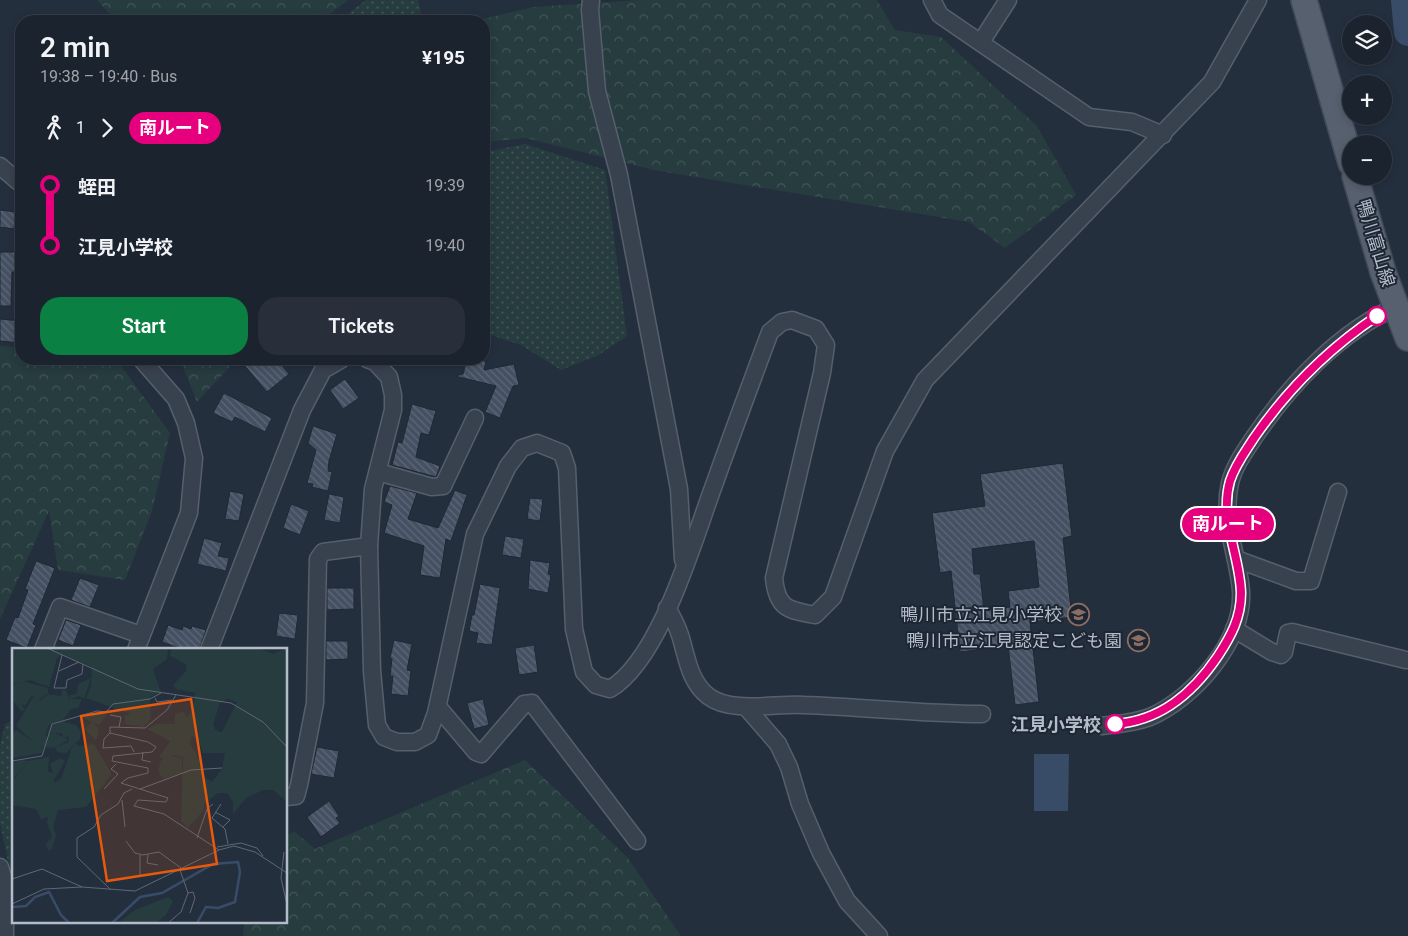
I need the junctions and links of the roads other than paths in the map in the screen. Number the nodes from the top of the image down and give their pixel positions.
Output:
1 (592, 0) edge
2 (932, 0) edge
3 (1008, 0) edge
4 (1258, 0) edge
5 (1304, 0) edge
6 (981, 42) junction
7 (1163, 135) junction
8 (1343, 135) edge
9 (0, 166) edge
10 (15, 179) edge
11 (1358, 185) edge
12 (1403, 321) edge
13 (146, 365) edge
14 (332, 365) edge
15 (378, 365) edge
16 (475, 418) dead end
17 (378, 472) junction
18 (1338, 492) dead end
19 (370, 546) junction
20 (1236, 559) junction
21 (684, 568) junction
22 (667, 608) junction
23 (1234, 629) junction
24 (138, 642) edge
25 (44, 648) edge
26 (211, 648) edge
27 (1406, 660) dead end
28 (438, 707) junction
29 (746, 707) junction
30 (982, 714) dead end
31 (1102, 726) dead end
32 (288, 797) edge
33 (637, 841) dead end
34 (0, 867) edge
35 (5, 936) edge
36 (879, 936) edge

1 - 21 street
2 - 6 street
3 - 6 street
4 - 7 street
5 - 8 main road
6 - 7 street
7 - 21 street
9 - 10 street
11 - 12 main road, 鴨川富山線
12 - 20 street
13 - 24 street
14 - 26 street
15 - 17 street
16 - 17 street
17 - 19 street
18 - 20 street
19 - 28 street
19 - 32 street
20 - 23 street
21 - 22 street
22 - 28 street
22 - 29 street
23 - 27 street
23 - 31 street
24 - 25 street
28 - 33 street
29 - 30 street
29 - 36 street
34 - 35 street

